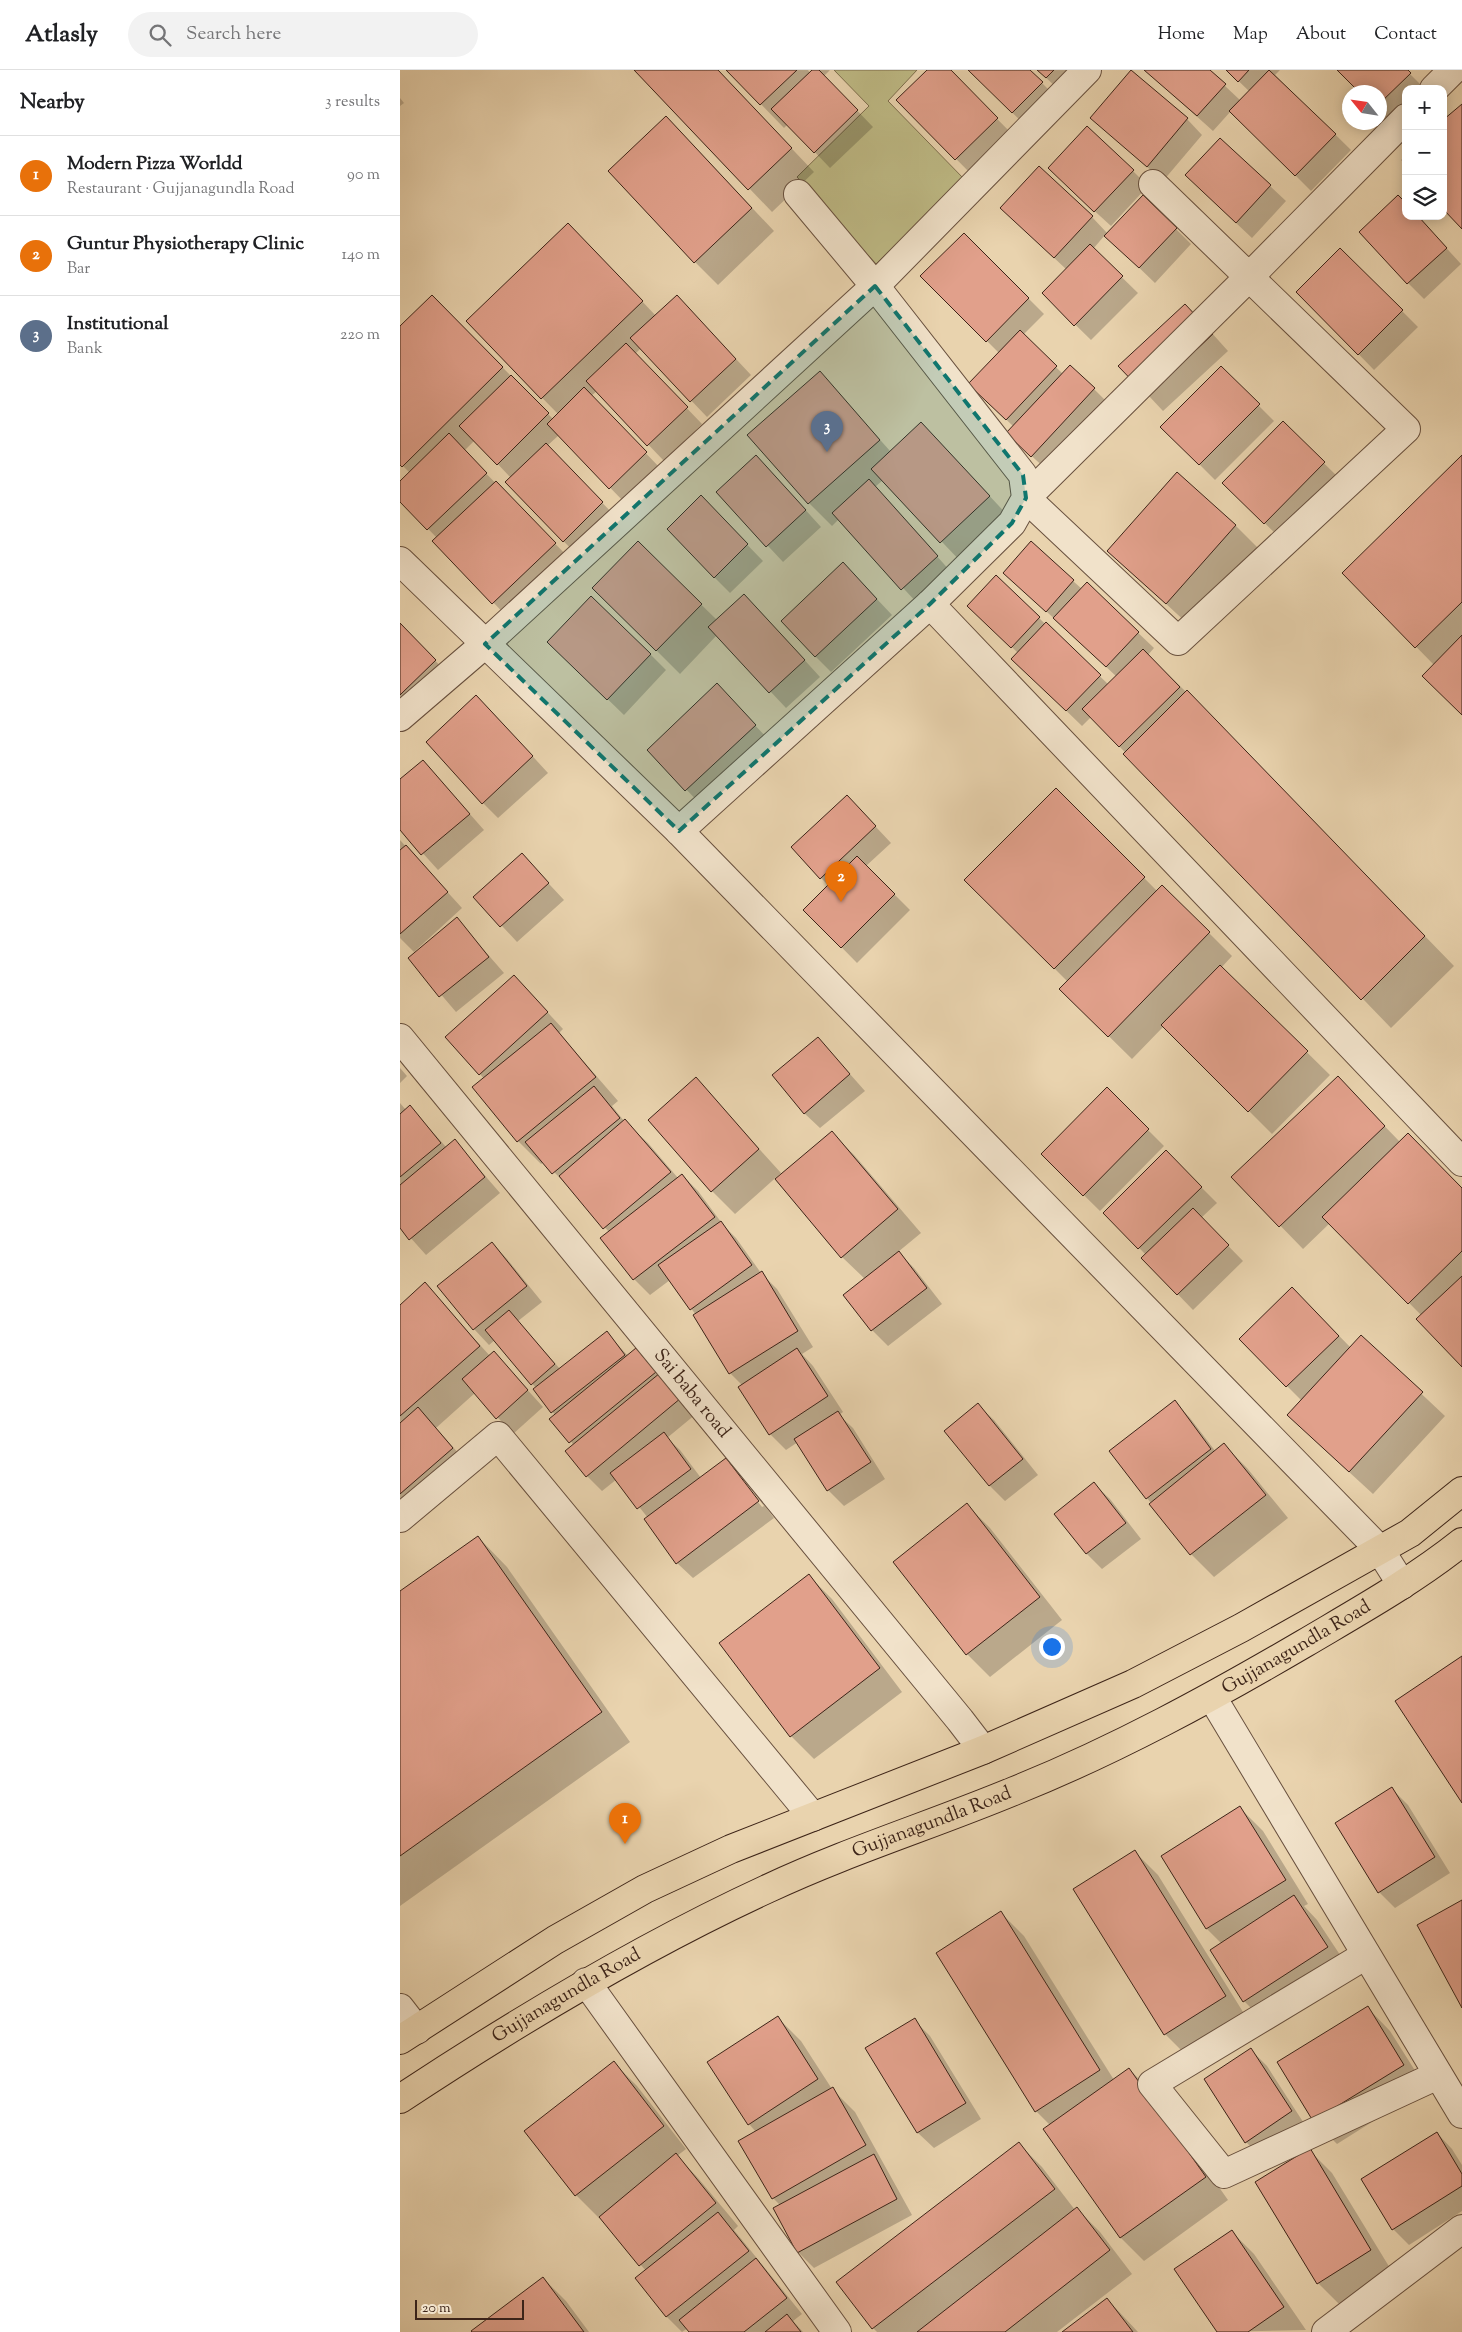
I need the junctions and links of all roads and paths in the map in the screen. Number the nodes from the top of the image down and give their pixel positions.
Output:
1 (1087, 70) edge
2 (1452, 70) edge
3 (1438, 85) edge
4 (1402, 122) edge
5 (1153, 184) dead end
6 (798, 194) dead end
7 (1249, 277) junction
8 (875, 286) junction
9 (1026, 498) junction
10 (400, 561) edge
11 (930, 604) junction
12 (485, 644) junction
13 (400, 717) edge
14 (679, 831) junction
15 (400, 1038) edge
16 (1462, 1162) edge
17 (1462, 1492) edge
18 (400, 1518) edge
19 (1461, 1545) edge
20 (1380, 1550) junction
21 (1402, 1586) junction
22 (1212, 1697) junction
23 (983, 1750) junction
24 (812, 1817) junction
25 (1366, 1955) junction
26 (586, 1982) junction
27 (400, 2008) edge
28 (408, 2035) edge
29 (1438, 2075) junction
30 (400, 2099) edge
31 (1462, 2114) edge
32 (1462, 2229) edge
33 (837, 2332) edge
34 (1326, 2332) edge

1 - 8 street
2 - 3 street
4 - 7 street
5 - 7 street
6 - 8 street
7 - 9 street
7 - 9 street
8 - 9 street
8 - 12 street
9 - 11 street
10 - 12 street
11 - 14 street
11 - 16 street
12 - 13 street
12 - 14 street
14 - 20 street
15 - 23 street, Sai baba road
17 - 20 main road
18 - 24 street
19 - 21 main road, Gujjanagundla Road
20 - 21 street
20 - 23 main road
21 - 22 main road, Gujjanagundla Road
22 - 25 street
22 - 26 main road, Gujjanagundla Road
23 - 24 main road
24 - 28 main road
25 - 29 street
25 - 29 street
26 - 30 main road, Gujjanagundla Road
26 - 33 street
27 - 28 street
29 - 31 street
32 - 34 street

